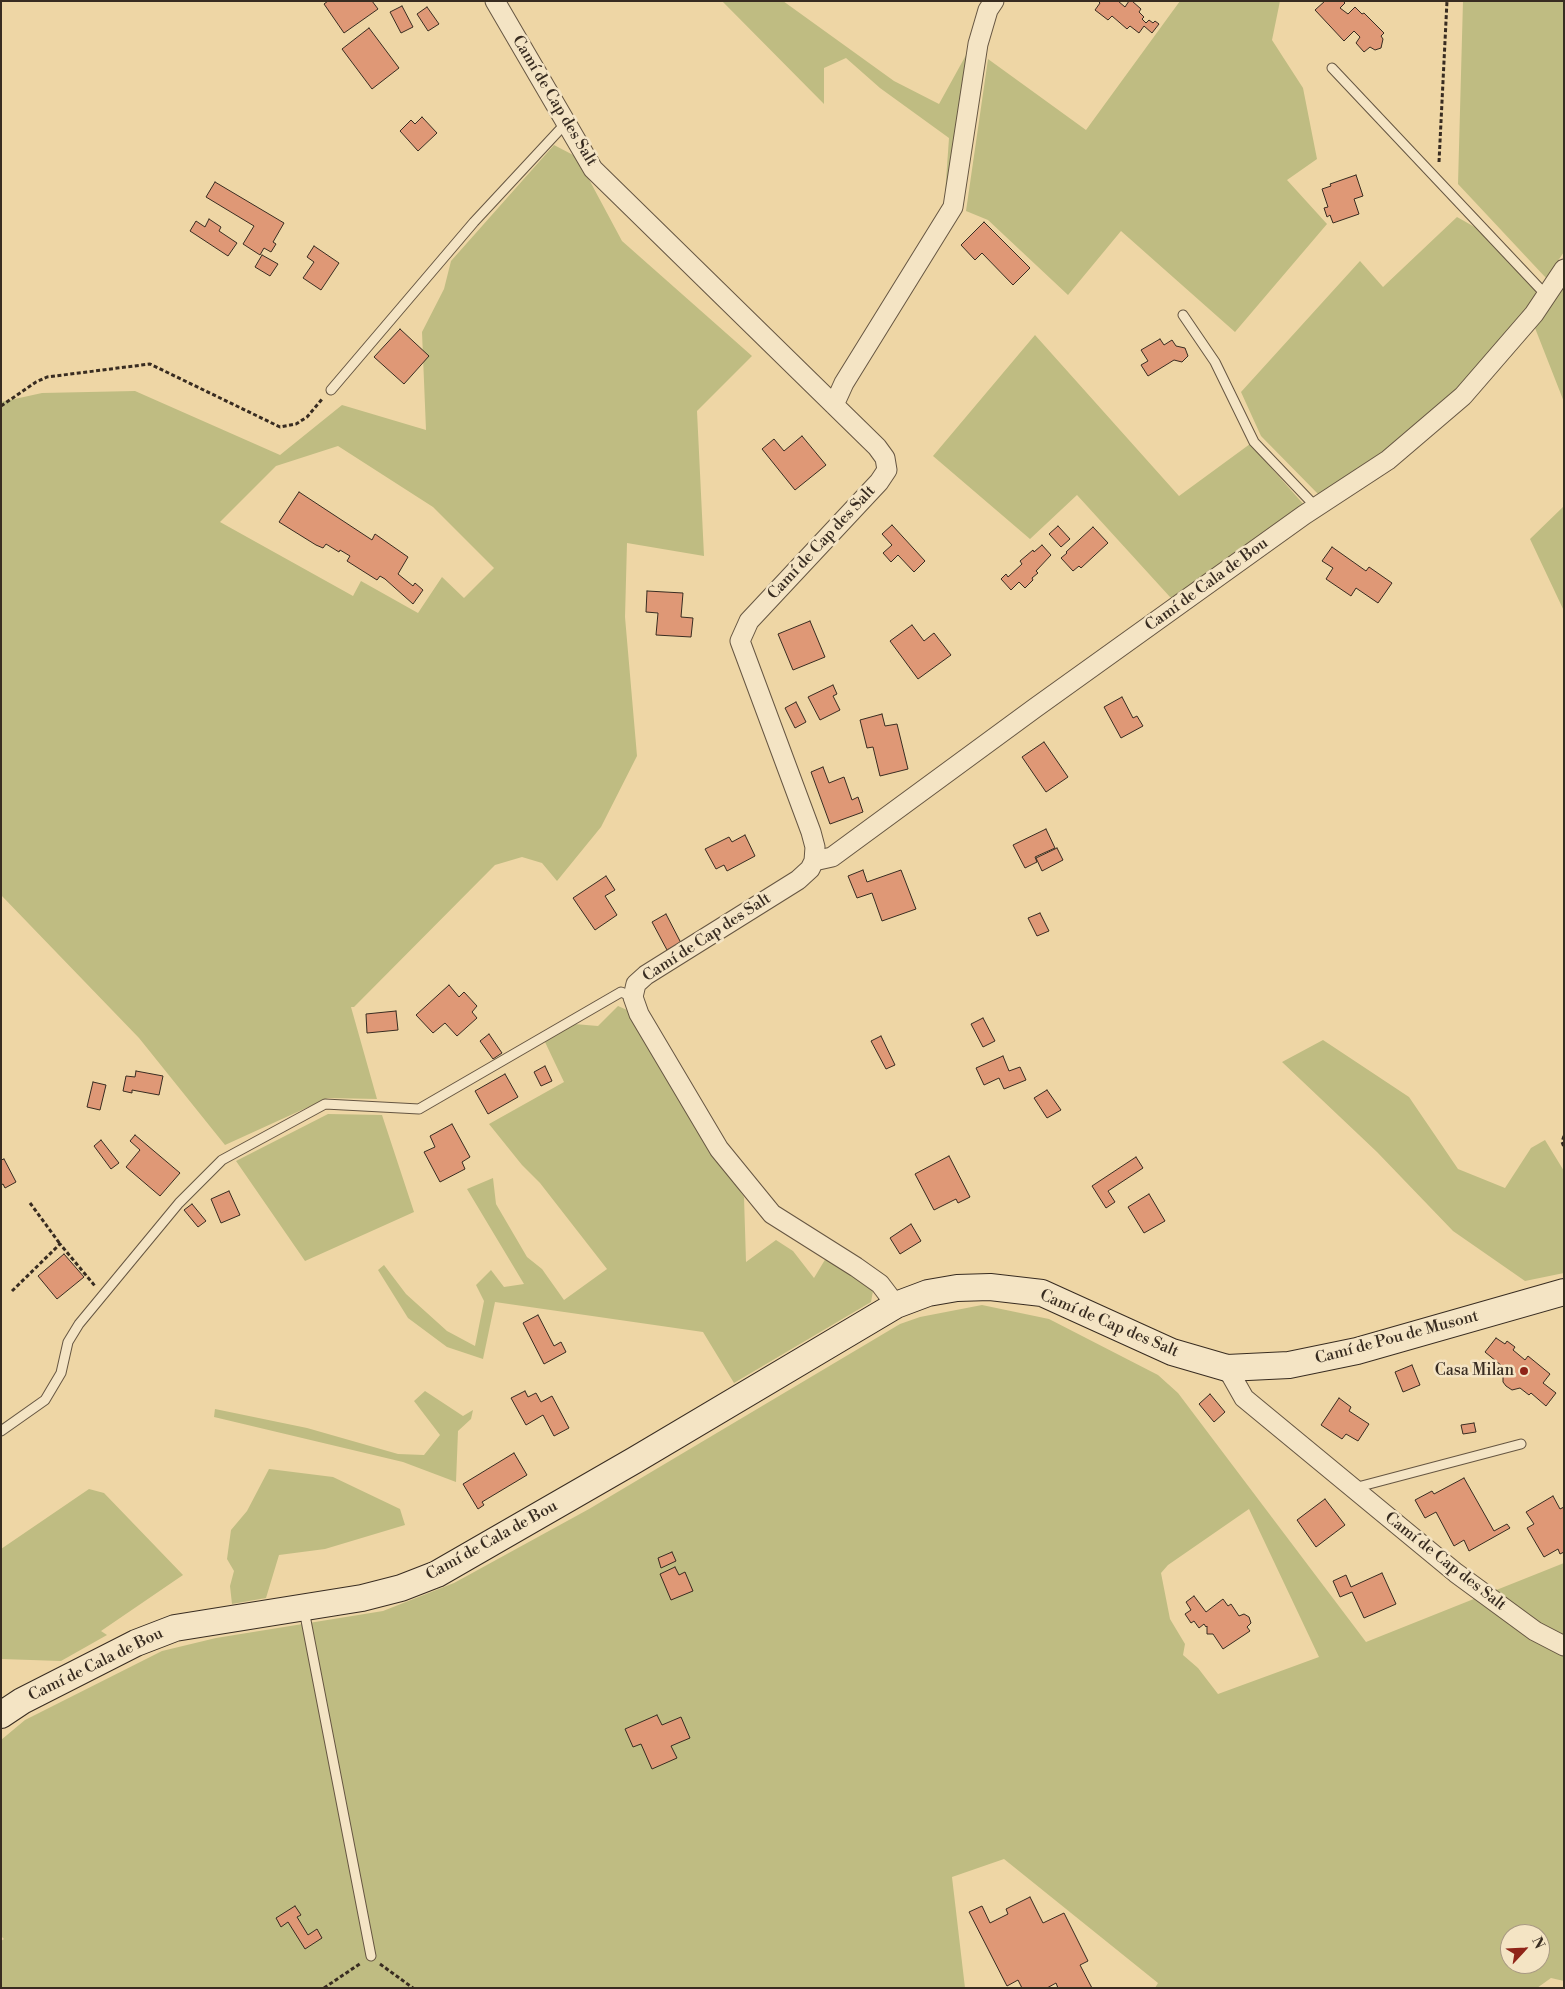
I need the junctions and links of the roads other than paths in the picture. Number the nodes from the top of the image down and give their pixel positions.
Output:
1 (495, 1) edge
2 (994, 1) edge
3 (1332, 68) dead end
4 (566, 123) junction
5 (1564, 269) edge
6 (1546, 296) junction
7 (1183, 315) dead end
8 (331, 390) road end
9 (834, 405) junction
10 (1316, 507) junction
11 (814, 861) junction
12 (633, 997) junction
13 (1564, 1292) edge
14 (896, 1305) junction
15 (1227, 1368) junction
16 (1, 1431) edge
17 (1521, 1444) dead end
18 (1353, 1488) junction
19 (303, 1607) junction
20 (1564, 1646) edge
21 (1, 1715) edge
22 (371, 1956) road end

1 - 4 street, Camí de Cap des Salt
2 - 9 street
3 - 6 lane
4 - 8 lane
4 - 9 street, Camí de Cap des Salt
5 - 6 street, Camí de Cala de Bou
6 - 10 street, Camí de Cala de Bou
7 - 10 lane
9 - 11 street, Camí de Cap des Salt
10 - 11 street, Camí de Cala de Bou
11 - 12 street, Camí de Cap des Salt
12 - 14 street, Camí de Cap des Salt
12 - 16 lane
13 - 15 street, Camí de Pou de Musont
14 - 15 street, Camí de Cap des Salt
14 - 19 street, Camí de Cala de Bou
15 - 18 street, Camí de Cap des Salt
17 - 18 lane
18 - 20 street, Camí de Cap des Salt
19 - 21 street, Camí de Cala de Bou
19 - 22 lane

